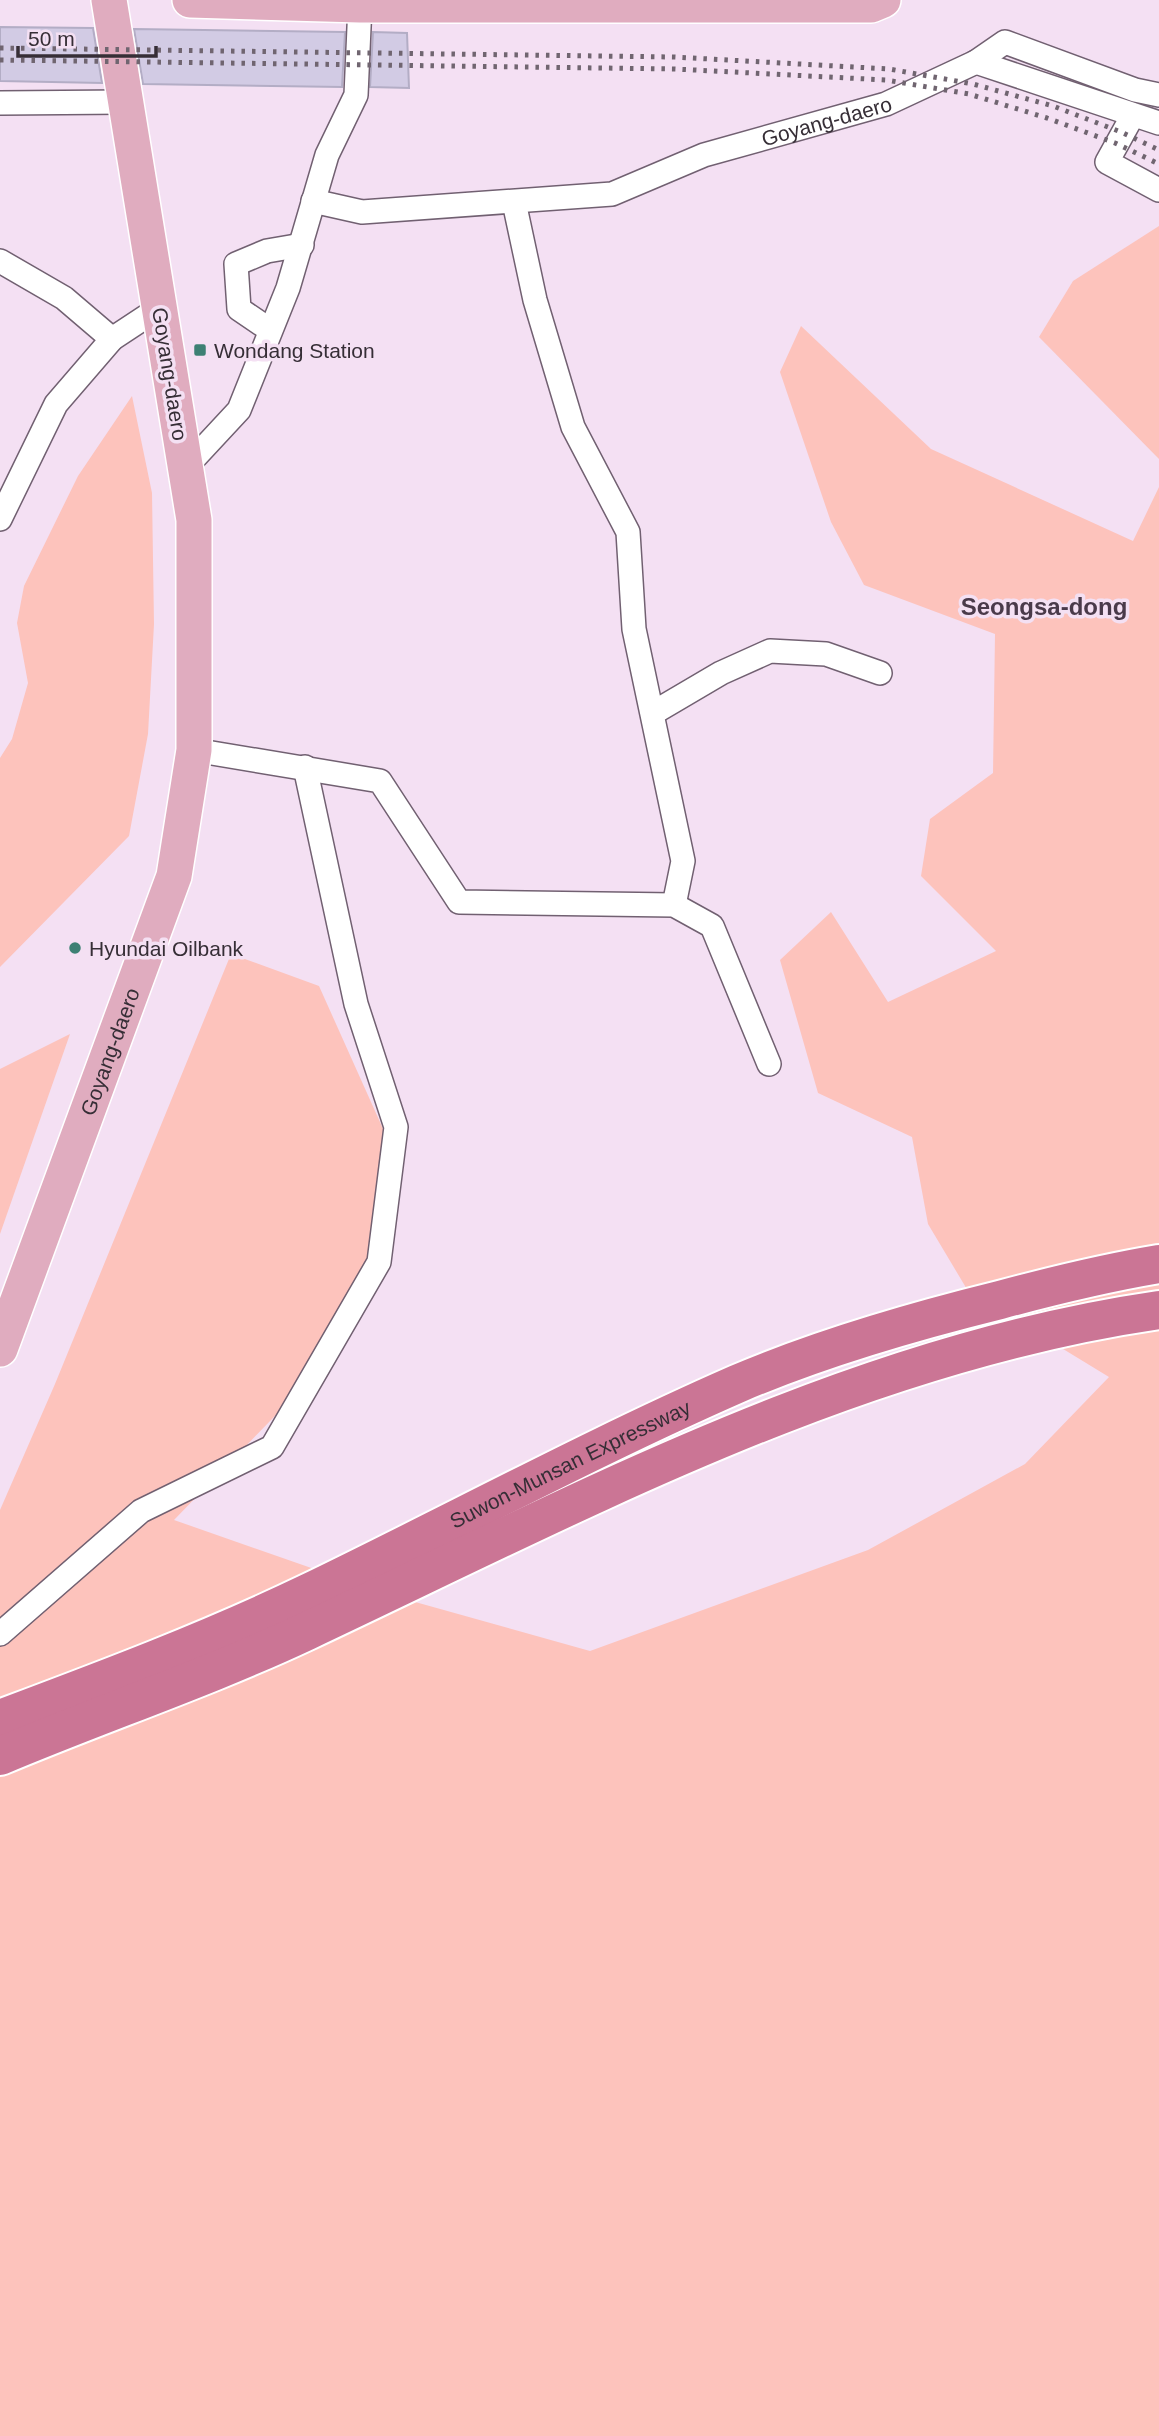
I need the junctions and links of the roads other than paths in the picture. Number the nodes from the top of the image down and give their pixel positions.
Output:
1 (109, 0) edge
2 (190, 0) edge
3 (883, 0) edge
4 (360, 5) junction
5 (976, 62) junction
6 (1159, 95) edge
7 (126, 102) junction
8 (0, 103) edge
9 (1133, 115) junction
10 (1159, 123) edge
11 (1159, 190) edge
12 (313, 201) junction
13 (514, 202) junction
14 (302, 245) junction
15 (0, 261) edge
16 (159, 308) junction
17 (270, 330) junction
18 (112, 338) junction
19 (186, 467) junction
20 (0, 519) edge
21 (880, 673) dead end
22 (653, 713) junction
23 (194, 750) junction
24 (305, 767) junction
25 (674, 905) junction
26 (769, 1064) dead end
27 (1159, 1265) edge
28 (1159, 1310) edge
29 (0, 1349) edge
30 (0, 1634) edge
31 (0, 1719) edge
32 (0, 1756) edge

1 - 7 main road, Goyang-daero
2 - 4 main road
3 - 4 main road
4 - 12 street
5 - 6 street, Goyang-daero
5 - 9 street
5 - 13 street, Goyang-daero
7 - 8 street
7 - 16 main road, Goyang-daero
9 - 10 street
9 - 11 street
12 - 13 street, Goyang-daero
12 - 14 street
13 - 22 street
14 - 17 street
14 - 17 street
15 - 18 street
16 - 18 street
16 - 19 main road, Goyang-daero
17 - 19 street
18 - 20 street
19 - 23 main road, Goyang-daero
21 - 22 street
22 - 25 street
23 - 24 street
23 - 29 main road, Goyang-daero
24 - 25 street
24 - 30 street
25 - 26 street
27 - 31 highway, Suwon-Munsan Expressway
28 - 32 highway, Suwon-Munsan Expressway

